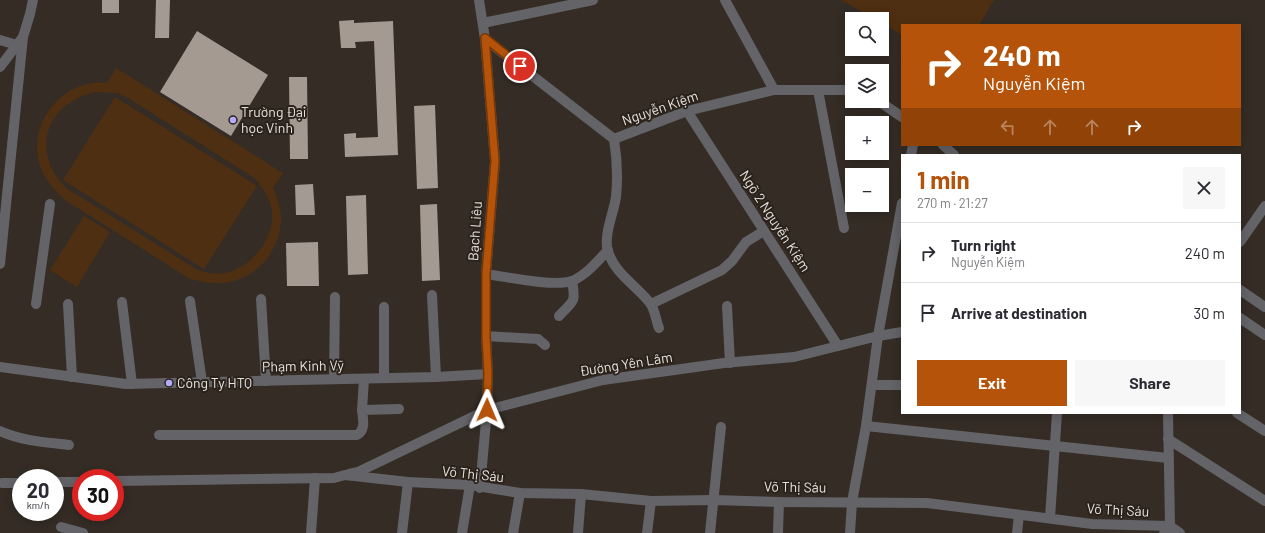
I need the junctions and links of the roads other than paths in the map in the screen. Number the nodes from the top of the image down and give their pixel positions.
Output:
1 (33, 0) edge
2 (479, 0) edge
3 (593, 0) edge
4 (725, 0) edge
5 (567, 3) edge
6 (483, 23) junction
7 (485, 38) junction
8 (0, 40) edge
9 (20, 41) junction
10 (0, 67) edge
11 (774, 90) junction
12 (818, 90) junction
13 (845, 90) edge
14 (889, 108) edge
15 (687, 111) junction
16 (901, 116) edge
17 (614, 139) junction
18 (943, 146) edge
19 (953, 154) edge
20 (50, 204) dead end
21 (1265, 206) edge
22 (901, 209) edge
23 (844, 228) dead end
24 (764, 231) junction
25 (1241, 241) edge
26 (608, 250) junction
27 (0, 264) edge
28 (486, 274) junction
29 (572, 281) junction
30 (1241, 291) edge
31 (432, 295) dead end
32 (335, 297) dead end
33 (261, 299) dead end
34 (190, 301) dead end
35 (122, 302) dead end
36 (36, 304) dead end
37 (68, 304) dead end
38 (651, 304) junction
39 (727, 306) dead end
40 (384, 307) dead end
41 (1265, 307) edge
42 (559, 316) dead end
43 (1241, 319) edge
44 (659, 328) dead end
45 (901, 332) edge
46 (1265, 335) edge
47 (486, 336) junction
48 (878, 336) junction
49 (544, 345) dead end
50 (838, 346) junction
51 (730, 363) junction
52 (0, 367) edge
53 (488, 374) junction
54 (72, 377) junction
55 (436, 377) junction
56 (364, 378) junction
57 (384, 378) junction
58 (334, 379) junction
59 (266, 381) junction
60 (202, 382) junction
61 (132, 384) junction
62 (872, 385) junction
63 (901, 385) edge
64 (399, 408) dead end
65 (362, 410) junction
66 (487, 410) junction
67 (1057, 414) edge
68 (1168, 414) edge
69 (1239, 414) edge
70 (866, 426) junction
71 (721, 427) dead end
72 (0, 431) edge
73 (1265, 431) edge
74 (159, 435) dead end
75 (1168, 439) junction
76 (69, 445) dead end
77 (1055, 446) junction
78 (1168, 458) junction
79 (346, 475) junction
80 (315, 478) junction
81 (124, 481) edge
82 (408, 482) junction
83 (2, 483) dead end
84 (12, 483) edge
85 (475, 487) junction
86 (520, 493) junction
87 (581, 494) junction
88 (713, 500) junction
89 (651, 501) junction
90 (1265, 501) edge
91 (779, 502) junction
92 (852, 502) junction
93 (1020, 514) junction
94 (1050, 518) junction
95 (61, 528) dead end
96 (1167, 529) edge
97 (83, 533) edge
98 (311, 533) edge
99 (402, 533) edge
100 (462, 533) edge
101 (513, 533) edge
102 (578, 533) edge
103 (647, 533) edge
104 (710, 533) edge
105 (778, 533) edge
106 (850, 533) edge
107 (1017, 533) edge
108 (1180, 533) edge

1 - 9 street
2 - 6 street, Bạch Liêu
3 - 5 street
4 - 11 street
5 - 6 street
6 - 7 street, Bạch Liêu
7 - 17 street, Nguyễn Kiệm
7 - 28 street, Bạch Liêu
8 - 9 street
9 - 10 street
9 - 27 street
11 - 12 street, Nguyễn Kiệm
11 - 15 street, Nguyễn Kiệm
12 - 13 street, Nguyễn Kiệm
12 - 23 street
14 - 16 street
15 - 17 street, Nguyễn Kiệm
15 - 24 street, Ngõ 2 Nguyễn Kiệm
17 - 26 street
18 - 19 street
20 - 36 street
21 - 25 street
22 - 48 street
24 - 38 street
24 - 50 street, Ngõ 2 Nguyễn Kiệm
26 - 29 street
26 - 38 street
28 - 29 street
28 - 47 street, Bạch Liêu
29 - 42 street
30 - 41 street
31 - 55 street
32 - 58 street
33 - 59 street
34 - 60 street
35 - 61 street
37 - 54 street
38 - 44 street
39 - 51 street
40 - 57 street
43 - 46 street
45 - 48 street, Đường Yên Lâm
47 - 49 street
47 - 53 street, Bạch Liêu
48 - 50 street, Đường Yên Lâm
48 - 62 street
50 - 51 street, Đường Yên Lâm
51 - 66 street, Đường Yên Lâm
52 - 54 street, Phạm Kinh Vỹ
53 - 55 street, Phạm Kinh Vỹ
53 - 66 street, Bạch Liêu
54 - 61 street, Phạm Kinh Vỹ
55 - 57 street, Phạm Kinh Vỹ
56 - 57 street, Phạm Kinh Vỹ
56 - 58 street, Phạm Kinh Vỹ
56 - 65 street
58 - 59 street, Phạm Kinh Vỹ
59 - 60 street, Phạm Kinh Vỹ
60 - 61 street, Phạm Kinh Vỹ
62 - 63 street
62 - 70 street
64 - 65 street
65 - 74 street
66 - 79 street, Đường Yên Lâm
66 - 85 street, Bạch Liêu
67 - 77 street
68 - 75 street
69 - 73 street
70 - 77 street
70 - 92 street
71 - 88 street
72 - 76 street
75 - 78 street
75 - 90 street
77 - 78 street
77 - 94 street
78 - 96 street
79 - 80 street
79 - 82 street, Võ Thị Sáu
80 - 81 street
80 - 98 street
82 - 85 street, Võ Thị Sáu
82 - 99 street
83 - 84 street
85 - 86 street, Võ Thị Sáu
85 - 100 street, Bạch Liêu
86 - 87 street, Võ Thị Sáu
86 - 101 street
87 - 89 street, Võ Thị Sáu
87 - 102 street
88 - 89 street, Võ Thị Sáu
88 - 91 street, Võ Thị Sáu
88 - 104 street
89 - 103 street
91 - 92 street, Võ Thị Sáu
91 - 105 street
92 - 93 street, Võ Thị Sáu
92 - 106 street
93 - 94 street, Võ Thị Sáu
93 - 107 street
94 - 96 street, Võ Thị Sáu
95 - 97 street
96 - 108 street

